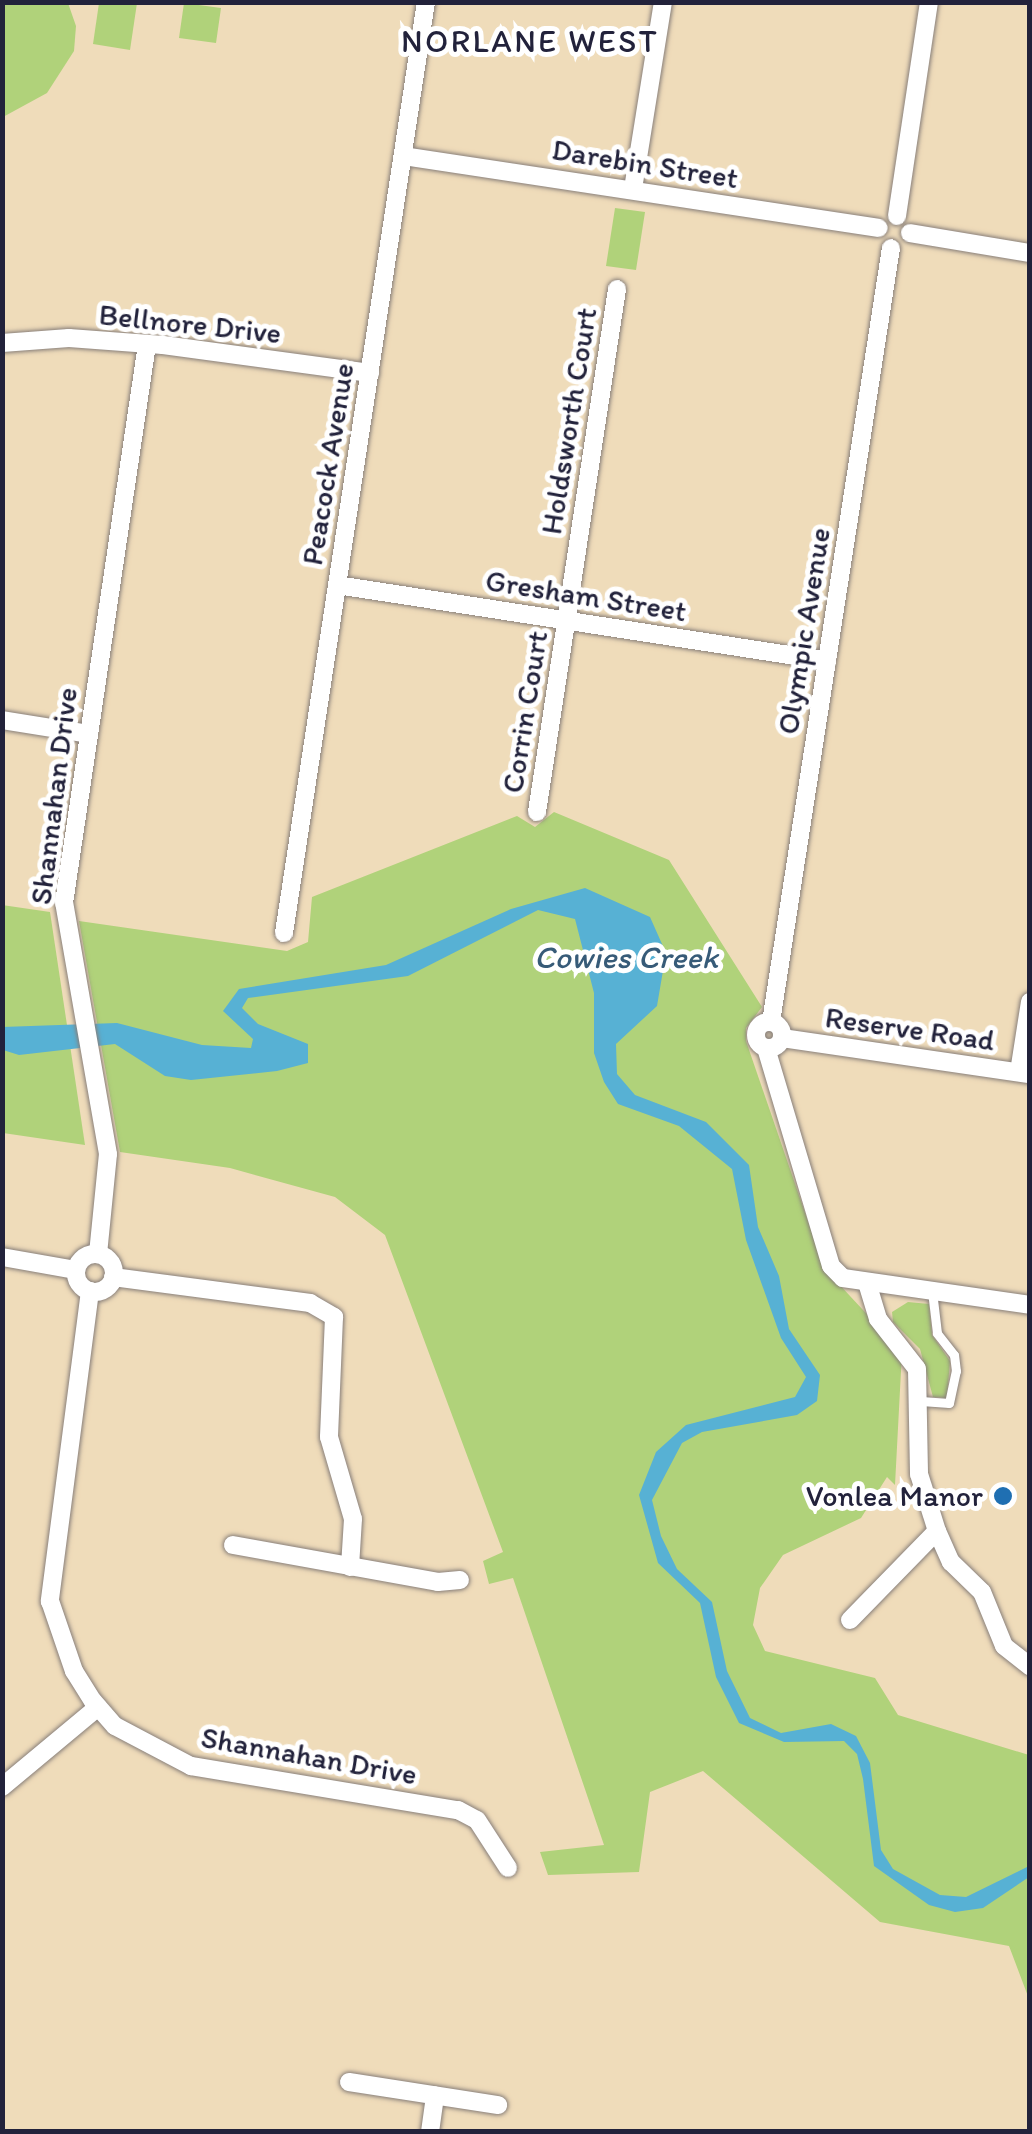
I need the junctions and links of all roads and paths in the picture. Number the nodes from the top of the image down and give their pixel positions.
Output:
1 (426, 2) edge
2 (662, 2) edge
3 (929, 2) edge
4 (403, 156) junction
5 (632, 189) junction
6 (897, 216) junction
7 (879, 228) junction
8 (910, 234) junction
9 (891, 248) junction
10 (1030, 252) edge
11 (617, 289) dead end
12 (2, 344) edge
13 (147, 344) junction
14 (370, 373) junction
15 (337, 584) junction
16 (567, 620) junction
17 (827, 661) junction
18 (2, 720) edge
19 (89, 734) junction
20 (537, 812) dead end
21 (284, 933) dead end
22 (1030, 1002) edge
23 (773, 1036) junction
24 (1024, 1073) edge
25 (98, 1254) junction
26 (2, 1257) edge
27 (75, 1270) junction
28 (113, 1277) junction
29 (868, 1286) junction
30 (932, 1290) junction
31 (90, 1291) junction
32 (1030, 1305) edge
33 (921, 1400) junction
34 (937, 1531) junction
35 (232, 1545) dead end
36 (350, 1566) junction
37 (460, 1580) dead end
38 (850, 1620) dead end
39 (1030, 1666) edge
40 (98, 1706) junction
41 (2, 1787) edge
42 (508, 1868) dead end
43 (349, 2082) dead end
44 (436, 2095) junction
45 (498, 2104) dead end
46 (430, 2132) edge

1 - 4 street, Peacock Avenue
2 - 5 street
3 - 6 street
4 - 5 street, Darebin Street
4 - 14 street, Peacock Avenue
5 - 7 street, Darebin Street
6 - 7 street
6 - 8 street
7 - 9 street
8 - 9 street
8 - 10 street
9 - 17 street, Olympic Avenue
11 - 16 street, Holdsworth Court
12 - 13 street, Bellnore Drive
13 - 14 street, Bellnore Drive
13 - 19 street, Shannahan Drive
14 - 15 street, Peacock Avenue
15 - 16 street, Gresham Street
15 - 21 street, Peacock Avenue
16 - 17 street, Gresham Street
16 - 20 street, Corrin Court
17 - 23 street, Olympic Avenue
18 - 19 street
19 - 25 street, Shannahan Drive
22 - 24 street
23 - 24 street, Reserve Road
23 - 29 street
25 - 27 street
25 - 28 street
26 - 27 street
27 - 31 street
28 - 31 street
28 - 36 street
29 - 30 street
29 - 33 street
30 - 32 street
30 - 33 lane
31 - 40 street, Shannahan Drive
33 - 34 street
34 - 38 street
34 - 39 street
35 - 36 street
36 - 37 street
40 - 41 street
40 - 42 street, Shannahan Drive
43 - 44 street
44 - 45 street
44 - 46 street

